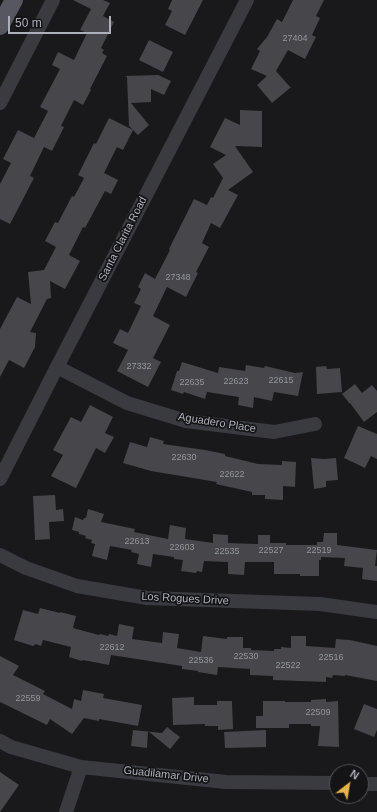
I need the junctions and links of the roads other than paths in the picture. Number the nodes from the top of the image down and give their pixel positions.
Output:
1 (14, 0) edge
2 (53, 0) edge
3 (247, 0) edge
4 (0, 26) edge
5 (0, 103) edge
6 (57, 367) junction
7 (315, 424) dead end
8 (0, 479) edge
9 (0, 556) edge
10 (377, 612) edge
11 (0, 741) edge
12 (81, 767) junction
13 (329, 783) edge
14 (66, 812) edge

1 - 4 main road
2 - 5 street
3 - 6 street, Santa Clarita Road
6 - 7 street, Aguadero Place
6 - 8 street, Santa Clarita Road
9 - 10 street, Los Rogues Drive
11 - 12 street, Guadilamar Drive
12 - 13 street, Guadilamar Drive
12 - 14 street

